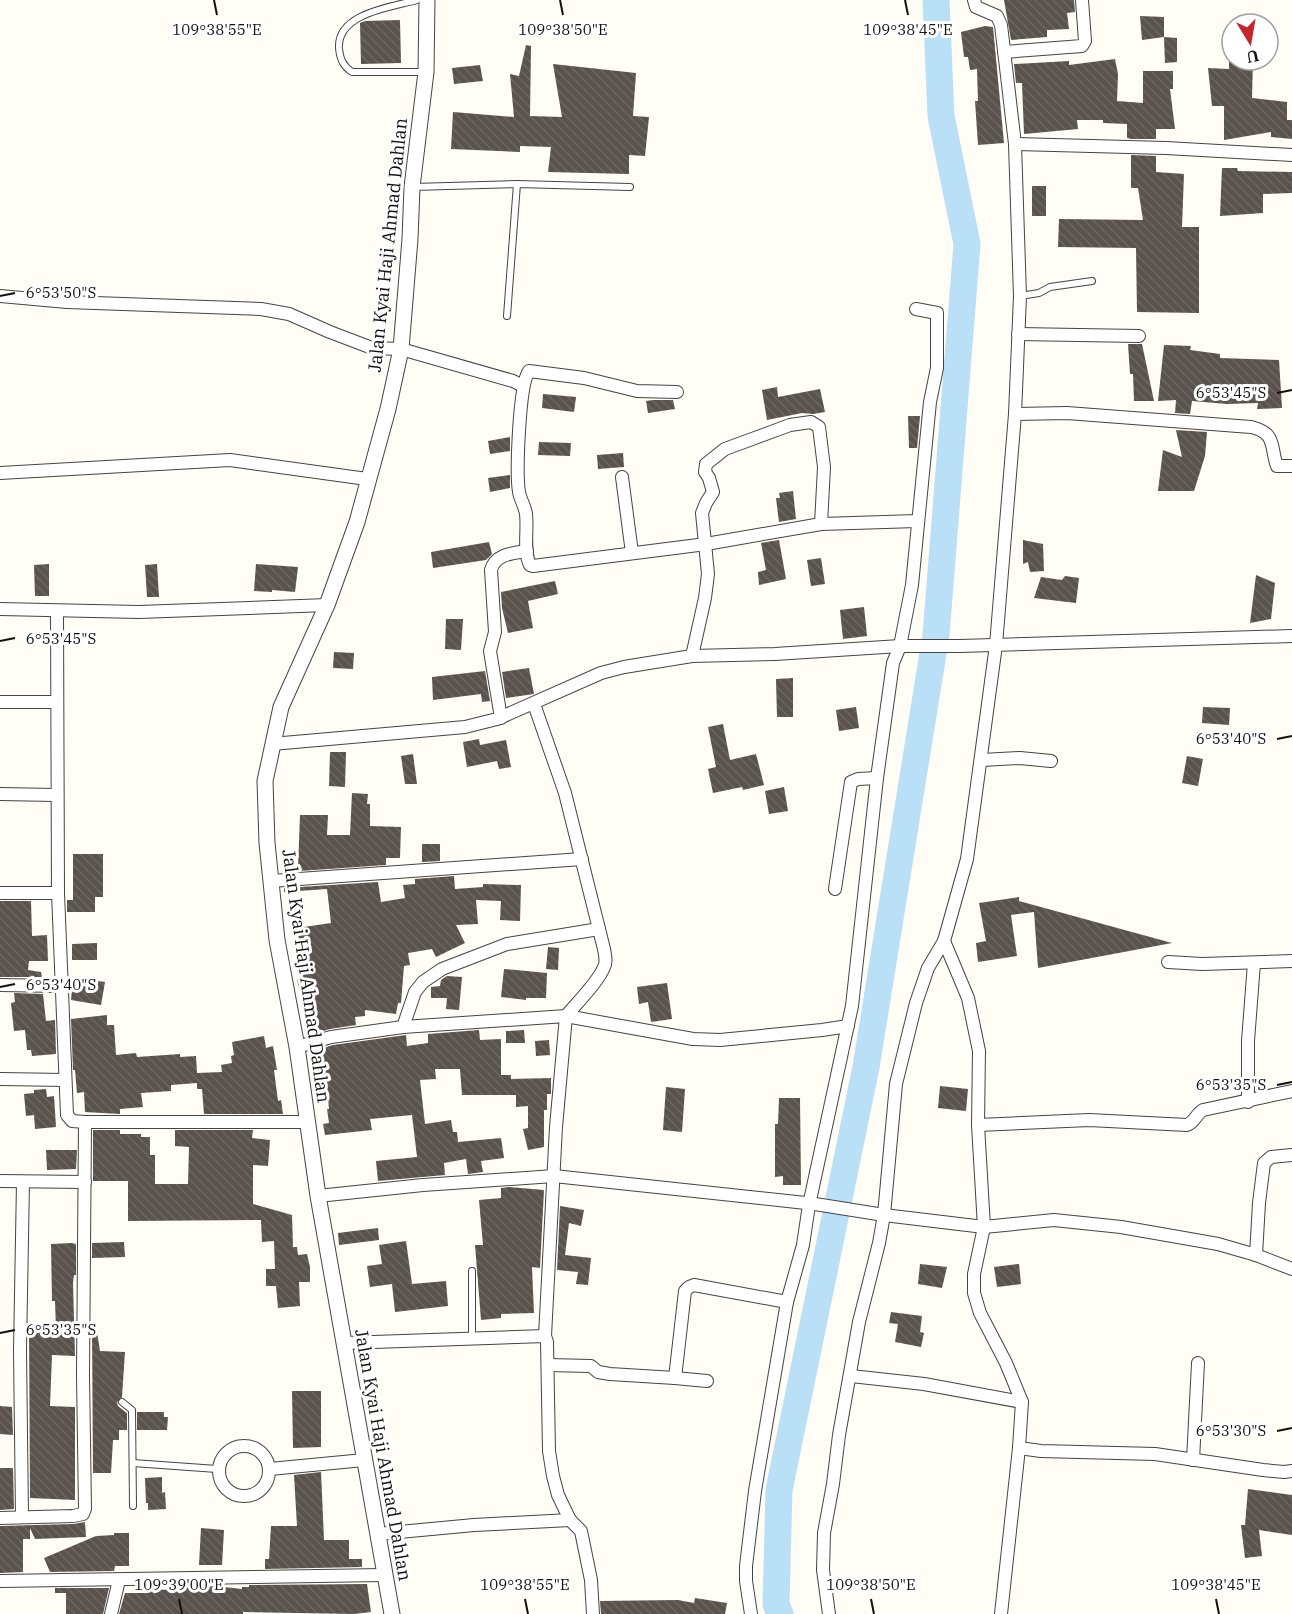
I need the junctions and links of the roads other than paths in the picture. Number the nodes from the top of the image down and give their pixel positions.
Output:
1 (417, 0) edge
2 (427, 0) edge
3 (974, 0) edge
4 (1083, 0) edge
5 (1004, 52) junction
6 (426, 72) junction
7 (1015, 144) junction
8 (1292, 155) edge
9 (517, 184) junction
10 (412, 186) junction
11 (630, 187) dead end
12 (1092, 281) dead end
13 (0, 296) edge
14 (1020, 296) junction
15 (916, 309) dead end
16 (507, 315) dead end
17 (1018, 334) junction
18 (1139, 336) dead end
19 (401, 349) junction
20 (523, 386) junction
21 (677, 392) dead end
22 (1015, 414) junction
23 (1292, 466) edge
24 (0, 473) edge
25 (622, 477) dead end
26 (367, 479) junction
27 (918, 521) junction
28 (821, 524) junction
29 (706, 544) junction
30 (527, 551) junction
31 (632, 554) junction
32 (327, 605) junction
33 (0, 609) edge
34 (57, 611) junction
35 (1292, 636) edge
36 (996, 645) junction
37 (905, 646) junction
38 (692, 656) junction
39 (0, 702) edge
40 (56, 702) junction
41 (534, 704) junction
42 (501, 718) junction
43 (272, 744) junction
44 (982, 760) junction
45 (1051, 761) dead end
46 (877, 778) junction
47 (0, 794) edge
48 (56, 795) junction
49 (582, 859) junction
50 (271, 881) junction
51 (835, 889) dead end
52 (0, 893) edge
53 (58, 893) junction
54 (599, 929) junction
55 (944, 941) junction
56 (1292, 961) edge
57 (1168, 962) dead end
58 (1254, 963) junction
59 (0, 985) edge
60 (60, 986) junction
61 (566, 1017) junction
62 (848, 1026) junction
63 (403, 1027) junction
64 (297, 1047) junction
65 (0, 1079) edge
66 (65, 1080) junction
67 (1292, 1091) edge
68 (1248, 1102) junction
69 (85, 1122) junction
70 (307, 1122) junction
71 (978, 1125) junction
72 (1292, 1155) edge
73 (554, 1176) junction
74 (0, 1180) edge
75 (23, 1182) junction
76 (85, 1182) junction
77 (318, 1196) junction
78 (812, 1204) junction
79 (884, 1215) junction
80 (984, 1227) junction
81 (1256, 1255) junction
82 (1292, 1269) edge
83 (472, 1271) dead end
84 (787, 1302) junction
85 (545, 1336) junction
86 (472, 1339) junction
87 (345, 1343) junction
88 (1198, 1363) dead end
89 (548, 1365) junction
90 (675, 1377) junction
91 (851, 1377) junction
92 (707, 1381) dead end
93 (122, 1402) dead end
94 (1022, 1402) junction
95 (1019, 1448) junction
96 (364, 1460) junction
97 (1193, 1460) junction
98 (133, 1463) junction
99 (270, 1468) junction
100 (217, 1469) junction
101 (1292, 1471) edge
102 (133, 1506) dead end
103 (22, 1517) junction
104 (0, 1518) edge
105 (570, 1520) junction
106 (378, 1534) junction
107 (383, 1575) junction
108 (119, 1580) junction
109 (0, 1581) edge
110 (111, 1614) edge
111 (392, 1614) edge
112 (593, 1614) edge
113 (751, 1614) edge
114 (829, 1614) edge
115 (1001, 1614) edge

1 - 6 lane
2 - 6 street, Jalan Kyai Haji Ahmad Dahlan
3 - 5 street
4 - 5 street
5 - 7 street
6 - 10 street, Jalan Kyai Haji Ahmad Dahlan
7 - 8 street
7 - 14 street
9 - 10 lane
9 - 11 lane
9 - 16 lane
10 - 19 street, Jalan Kyai Haji Ahmad Dahlan
12 - 14 lane
13 - 19 street
14 - 17 street
15 - 27 street
17 - 18 street
17 - 22 street
19 - 20 street
19 - 26 street, Jalan Kyai Haji Ahmad Dahlan
20 - 21 street
20 - 30 street
22 - 23 street
22 - 36 street
24 - 26 street
25 - 31 street
26 - 32 street, Jalan Kyai Haji Ahmad Dahlan
27 - 28 street
27 - 37 street
28 - 29 street
28 - 29 street
29 - 31 street
29 - 38 street
30 - 31 street
30 - 42 street
32 - 34 street
32 - 43 street, Jalan Kyai Haji Ahmad Dahlan
33 - 34 street
34 - 40 street
35 - 36 street
36 - 37 street
36 - 44 street
37 - 38 street
37 - 46 street
38 - 41 street
39 - 40 street
40 - 48 street
41 - 42 street
41 - 49 street
42 - 43 street
43 - 50 street, Jalan Kyai Haji Ahmad Dahlan
44 - 45 street
44 - 55 street
46 - 51 street
46 - 62 street
47 - 48 street
48 - 53 street
49 - 50 street
49 - 54 street
50 - 64 street, Jalan Kyai Haji Ahmad Dahlan
52 - 53 street
53 - 60 street
54 - 61 street
54 - 63 street
55 - 71 street
55 - 79 street
56 - 58 street
57 - 58 street
58 - 68 street
59 - 60 street
60 - 66 street
61 - 62 street
61 - 63 street
61 - 73 street
62 - 78 street
63 - 64 street
64 - 70 street, Jalan Kyai Haji Ahmad Dahlan
65 - 66 street
66 - 69 street
67 - 68 street
68 - 71 street
69 - 70 street
69 - 76 street
70 - 77 street, Jalan Kyai Haji Ahmad Dahlan
71 - 80 street
72 - 81 street
73 - 77 street
73 - 78 street
73 - 85 street
74 - 75 street
75 - 76 street
75 - 103 street
76 - 103 street
77 - 87 street, Jalan Kyai Haji Ahmad Dahlan
78 - 79 street
78 - 84 street
79 - 80 street
79 - 91 street
80 - 81 street
80 - 94 street
81 - 82 street
83 - 86 lane
84 - 90 street
84 - 113 street
85 - 86 street
85 - 89 street
86 - 87 street
87 - 96 street, Jalan Kyai Haji Ahmad Dahlan
88 - 97 street
89 - 90 street
89 - 105 street
90 - 92 street
91 - 94 street
91 - 114 street
93 - 98 lane
94 - 95 street
95 - 97 street
95 - 115 street
96 - 99 street
96 - 106 street, Jalan Kyai Haji Ahmad Dahlan
97 - 101 street
98 - 100 lane
98 - 102 lane
99 - 100 street
99 - 100 street
103 - 104 street
105 - 106 street
105 - 112 street
106 - 107 street, Jalan Kyai Haji Ahmad Dahlan
107 - 108 street
107 - 111 street, Jalan Kyai Haji Ahmad Dahlan
108 - 109 street
108 - 110 street

